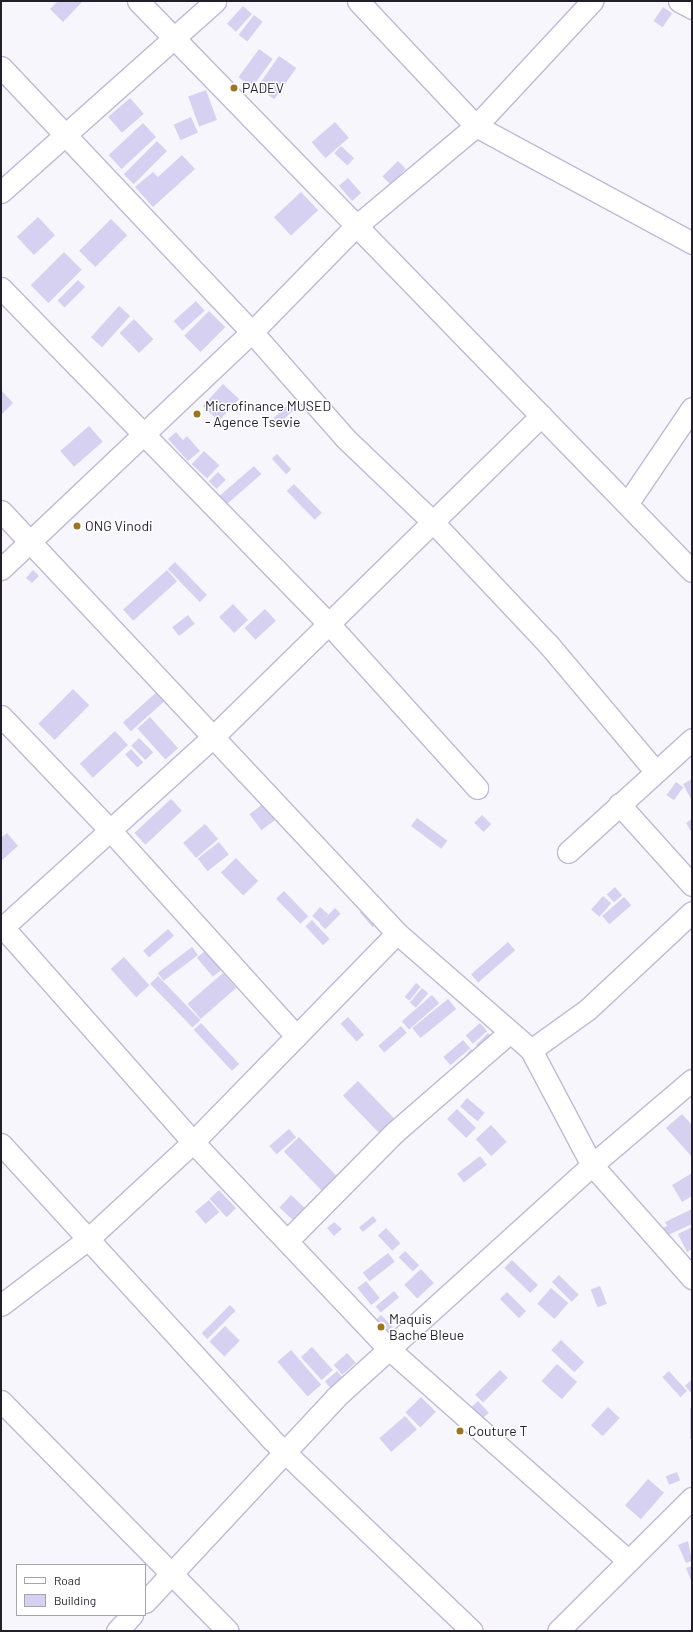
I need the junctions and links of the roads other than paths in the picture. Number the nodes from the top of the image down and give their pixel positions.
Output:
1 (138, 1) edge
2 (215, 1) edge
3 (358, 1) edge
4 (592, 1) edge
5 (679, 1) edge
6 (692, 8) edge
7 (173, 39) junction
8 (1, 67) edge
9 (476, 126) junction
10 (65, 135) junction
11 (1, 192) edge
12 (355, 227) junction
13 (692, 243) edge
14 (1, 288) edge
15 (252, 332) junction
16 (692, 408) edge
17 (542, 416) junction
18 (143, 436) junction
19 (627, 504) junction
20 (1, 511) edge
21 (433, 522) junction
22 (29, 543) junction
23 (1, 569) edge
24 (692, 572) edge
25 (329, 624) junction
26 (1, 716) edge
27 (214, 736) junction
28 (692, 739) edge
29 (655, 770) junction
30 (477, 788) dead end
31 (619, 804) junction
32 (110, 830) junction
33 (568, 852) dead end
34 (692, 885) edge
35 (692, 912) edge
36 (2, 927) edge
37 (397, 933) junction
38 (509, 1033) junction
39 (296, 1036) junction
40 (531, 1050) junction
41 (692, 1080) edge
42 (193, 1142) junction
43 (1, 1144) edge
44 (592, 1166) junction
45 (88, 1239) junction
46 (287, 1241) junction
47 (692, 1278) edge
48 (1, 1305) edge
49 (389, 1349) junction
50 (1, 1401) edge
51 (284, 1452) junction
52 (692, 1498) edge
53 (629, 1562) junction
54 (171, 1575) junction
55 (146, 1601) edge
56 (131, 1616) edge
57 (117, 1631) edge
58 (228, 1631) edge
59 (472, 1631) edge
60 (558, 1631) edge

1 - 7 street
2 - 7 street
3 - 9 street
4 - 9 street
5 - 6 street
7 - 10 street
7 - 12 street
8 - 10 street
9 - 12 street
9 - 13 street
10 - 11 street
10 - 15 street
12 - 15 street
12 - 17 street
14 - 18 street
15 - 18 street
15 - 21 street
16 - 19 street
17 - 19 street
17 - 21 street
18 - 22 street
18 - 25 street
19 - 24 street
20 - 22 street
21 - 25 street
21 - 29 street
22 - 23 street
22 - 27 street
25 - 27 street
25 - 30 street
26 - 32 street
27 - 32 street
27 - 37 street
28 - 29 street
29 - 31 street
31 - 33 street
31 - 34 street
32 - 36 street
32 - 39 street
35 - 40 street
36 - 42 street
37 - 38 street
37 - 39 street
38 - 40 street
38 - 46 street
39 - 42 street
40 - 44 street
41 - 44 street
42 - 45 street
42 - 46 street
43 - 45 street
44 - 47 street
44 - 49 street
45 - 48 street
45 - 51 street
46 - 49 street
49 - 51 street
49 - 53 street
50 - 54 street
51 - 54 street
51 - 59 street
52 - 53 street
53 - 60 street
54 - 55 street
54 - 58 street
56 - 57 street

